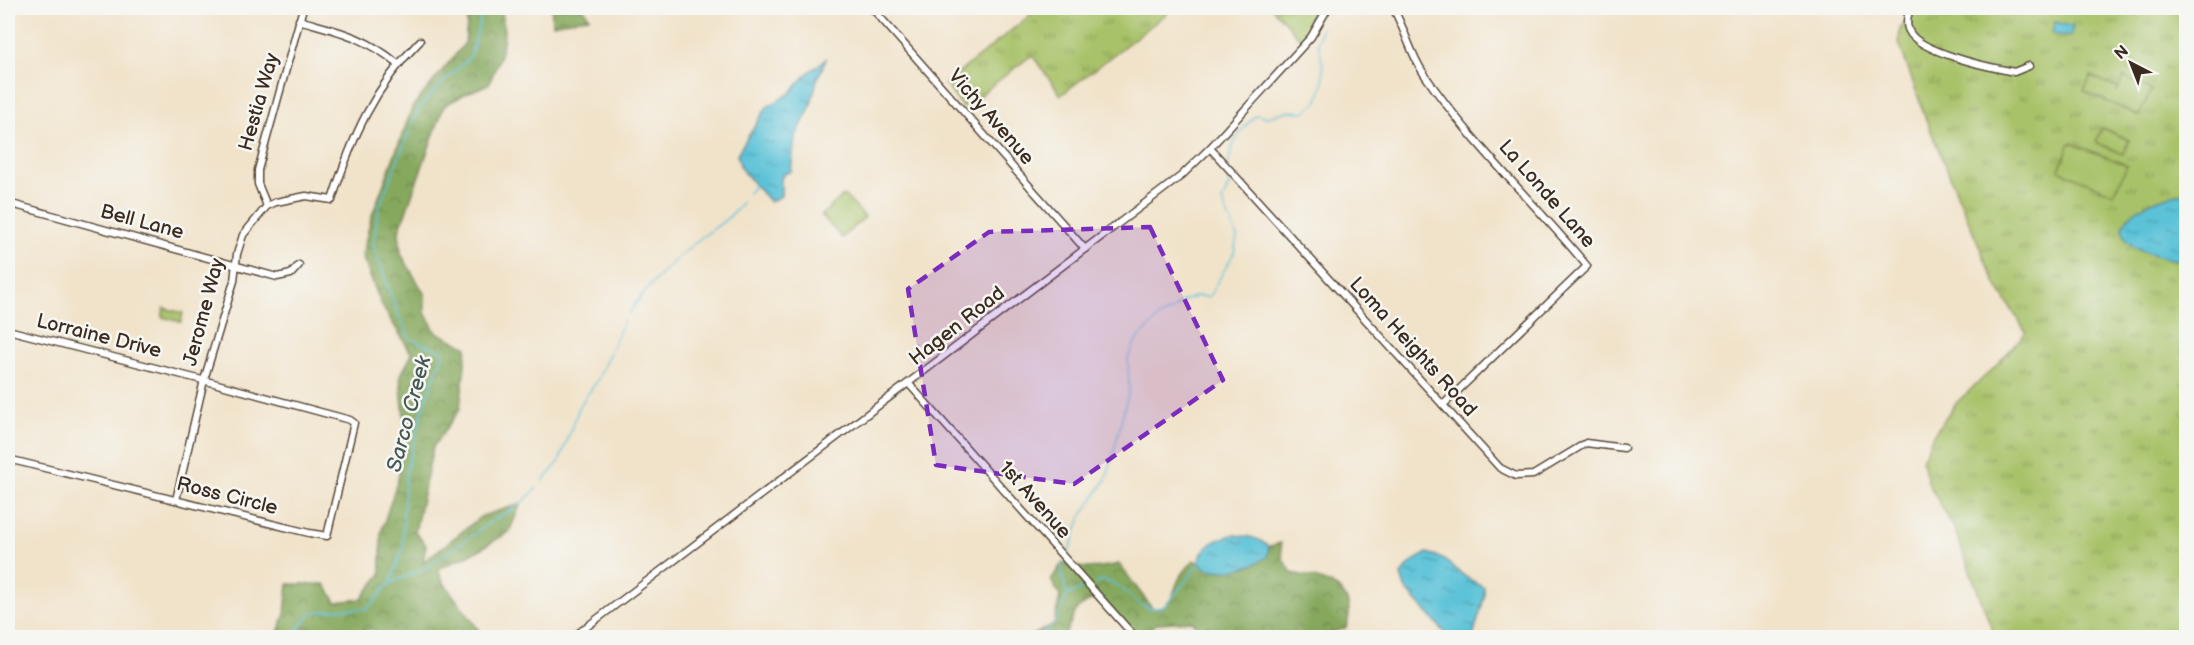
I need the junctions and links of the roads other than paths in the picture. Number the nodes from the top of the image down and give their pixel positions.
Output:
1 (303, 8) edge
2 (872, 8) edge
3 (1328, 8) edge
4 (1393, 8) edge
5 (1910, 8) edge
6 (299, 20) junction
7 (420, 41) dead end
8 (398, 64) junction
9 (2029, 66) dead end
10 (1210, 148) junction
11 (8, 203) edge
12 (267, 206) junction
13 (1085, 249) junction
14 (235, 265) junction
15 (299, 265) dead end
16 (8, 330) edge
17 (204, 380) junction
18 (909, 384) junction
19 (1443, 405) junction
20 (354, 423) joint
21 (1624, 448) dead end
22 (8, 459) edge
23 (176, 500) junction
24 (572, 638) edge
25 (1136, 638) edge

1 - 6 street, Hestia Way
2 - 13 street, Vichy Avenue
3 - 10 street, Hagen Road
4 - 19 street, La Londe Lane
5 - 9 street
6 - 8 street
6 - 12 street, Hestia Way
7 - 8 street
8 - 12 street
10 - 13 street, Hagen Road
10 - 19 street, Loma Heights Road
11 - 14 street, Bell Lane
12 - 14 street, Jerome Way
13 - 18 street, Hagen Road
14 - 15 street, Bell Lane
14 - 17 street, Jerome Way
16 - 17 street, Lorraine Drive
17 - 20 street, Lorraine Drive
17 - 23 street, Jerome Way
18 - 24 street, Hagen Road
18 - 25 street, 1st Avenue
19 - 21 street, Loma Heights Road
20 - 23 street, Ross Circle
22 - 23 street, Ross Circle

